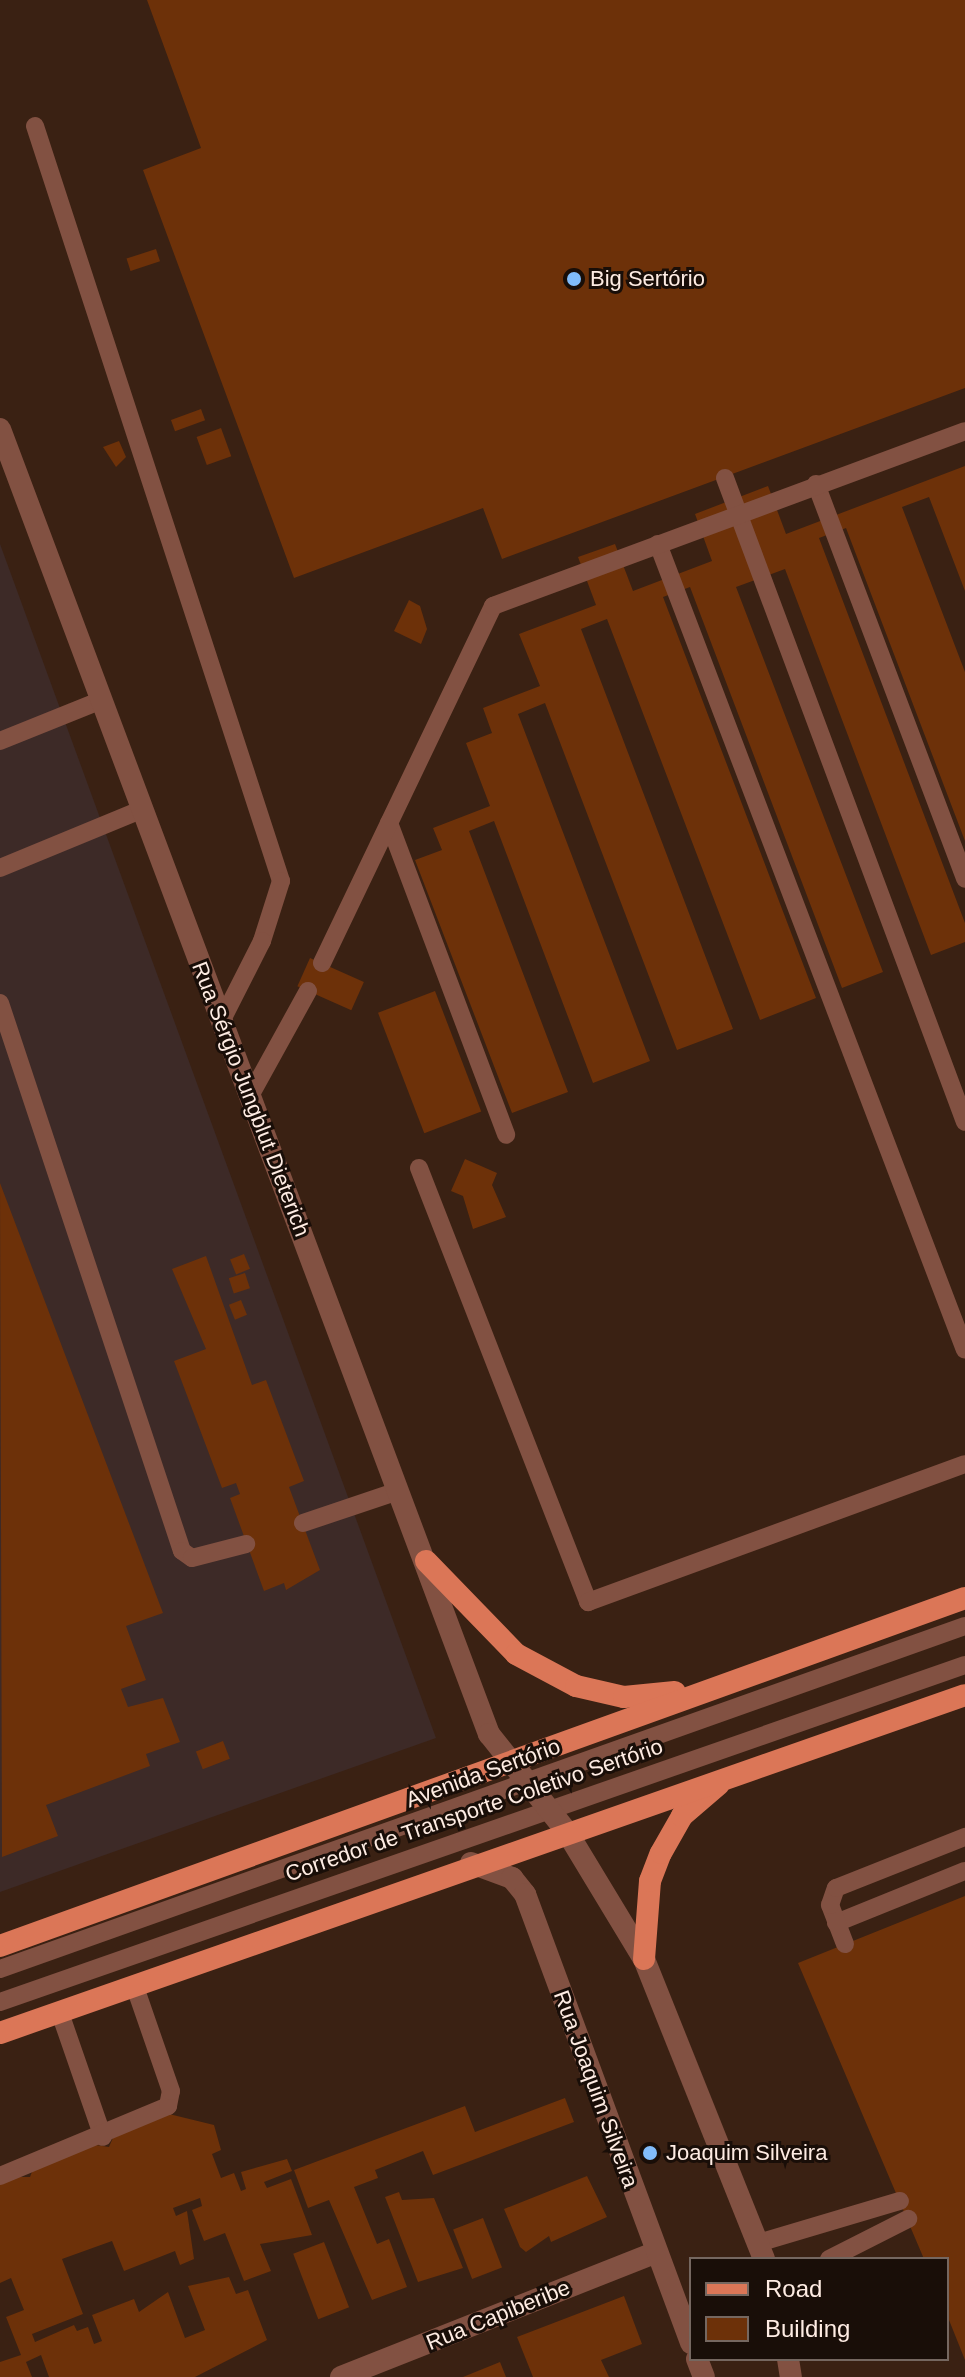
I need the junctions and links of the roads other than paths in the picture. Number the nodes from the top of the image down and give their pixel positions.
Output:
1 (35, 126) dead end
2 (0, 429) edge
3 (965, 431) edge
4 (725, 478) dead end
5 (816, 484) junction
6 (737, 514) junction
7 (658, 544) junction
8 (102, 700) junction
9 (0, 741) edge
10 (143, 809) junction
11 (389, 823) junction
12 (0, 868) edge
13 (965, 879) edge
14 (322, 963) dead end
15 (308, 991) dead end
16 (0, 1003) edge
17 (222, 1020) junction
18 (250, 1096) junction
19 (965, 1122) edge
20 (506, 1135) dead end
21 (419, 1168) dead end
22 (965, 1350) edge
23 (965, 1464) edge
24 (398, 1491) junction
25 (303, 1523) dead end
26 (246, 1544) dead end
27 (426, 1561) junction
28 (960, 1598) edge
29 (965, 1626) edge
30 (965, 1665) edge
31 (704, 1689) junction
32 (965, 1695) edge
33 (512, 1763) junction
34 (725, 1779) junction
35 (527, 1782) junction
36 (548, 1809) junction
37 (567, 1832) junction
38 (965, 1837) edge
39 (471, 1863) junction
40 (965, 1871) edge
41 (836, 1923) junction
42 (845, 1944) dead end
43 (0, 1946) edge
44 (644, 1959) junction
45 (0, 1969) edge
46 (135, 1987) junction
47 (0, 2002) edge
48 (60, 2013) junction
49 (0, 2033) edge
50 (103, 2137) junction
51 (0, 2176) edge
52 (900, 2201) dead end
53 (908, 2219) dead end
54 (820, 2225) junction
55 (761, 2251) edge
56 (656, 2252) junction
57 (829, 2257) edge
58 (834, 2257) edge
59 (689, 2338) edge
60 (341, 2377) edge

1 - 17 lane
2 - 8 street, Rua Sérgio Jungblut Dieterich
3 - 5 lane
4 - 6 lane
5 - 6 lane
5 - 13 lane
6 - 7 lane
6 - 19 lane
7 - 11 lane
7 - 22 lane
8 - 9 lane
8 - 10 street, Rua Sérgio Jungblut Dieterich
10 - 12 lane
10 - 17 street, Rua Sérgio Jungblut Dieterich
11 - 14 lane
11 - 20 lane
15 - 18 lane
16 - 26 lane
17 - 18 street, Rua Sérgio Jungblut Dieterich
18 - 24 street, Rua Sérgio Jungblut Dieterich
21 - 23 lane
24 - 25 lane
24 - 27 street, Rua Sérgio Jungblut Dieterich
27 - 31 main road
27 - 33 street, Rua Sérgio Jungblut Dieterich
28 - 31 main road, Avenida Sertório
29 - 35 lane, Corredor de Transporte Coletivo Sertório
30 - 36 lane, Corredor de Transporte Coletivo Sertório
31 - 33 main road, Avenida Sertório
32 - 34 main road
33 - 35 street
33 - 43 main road, Avenida Sertório
34 - 37 main road
34 - 44 main road
35 - 36 street
35 - 45 lane, Corredor de Transporte Coletivo Sertório
36 - 37 street
36 - 47 lane, Corredor de Transporte Coletivo Sertório
37 - 39 main road
37 - 44 street
38 - 41 lane
39 - 46 main road
39 - 56 street, Rua Joaquim Silveira
40 - 41 lane
41 - 42 lane
44 - 55 street
46 - 48 main road
46 - 50 lane
48 - 49 main road
48 - 50 lane
50 - 51 lane
52 - 54 lane
53 - 58 lane
54 - 55 lane
54 - 57 lane
56 - 59 street, Rua Joaquim Silveira
56 - 60 street, Rua Capiberibe

